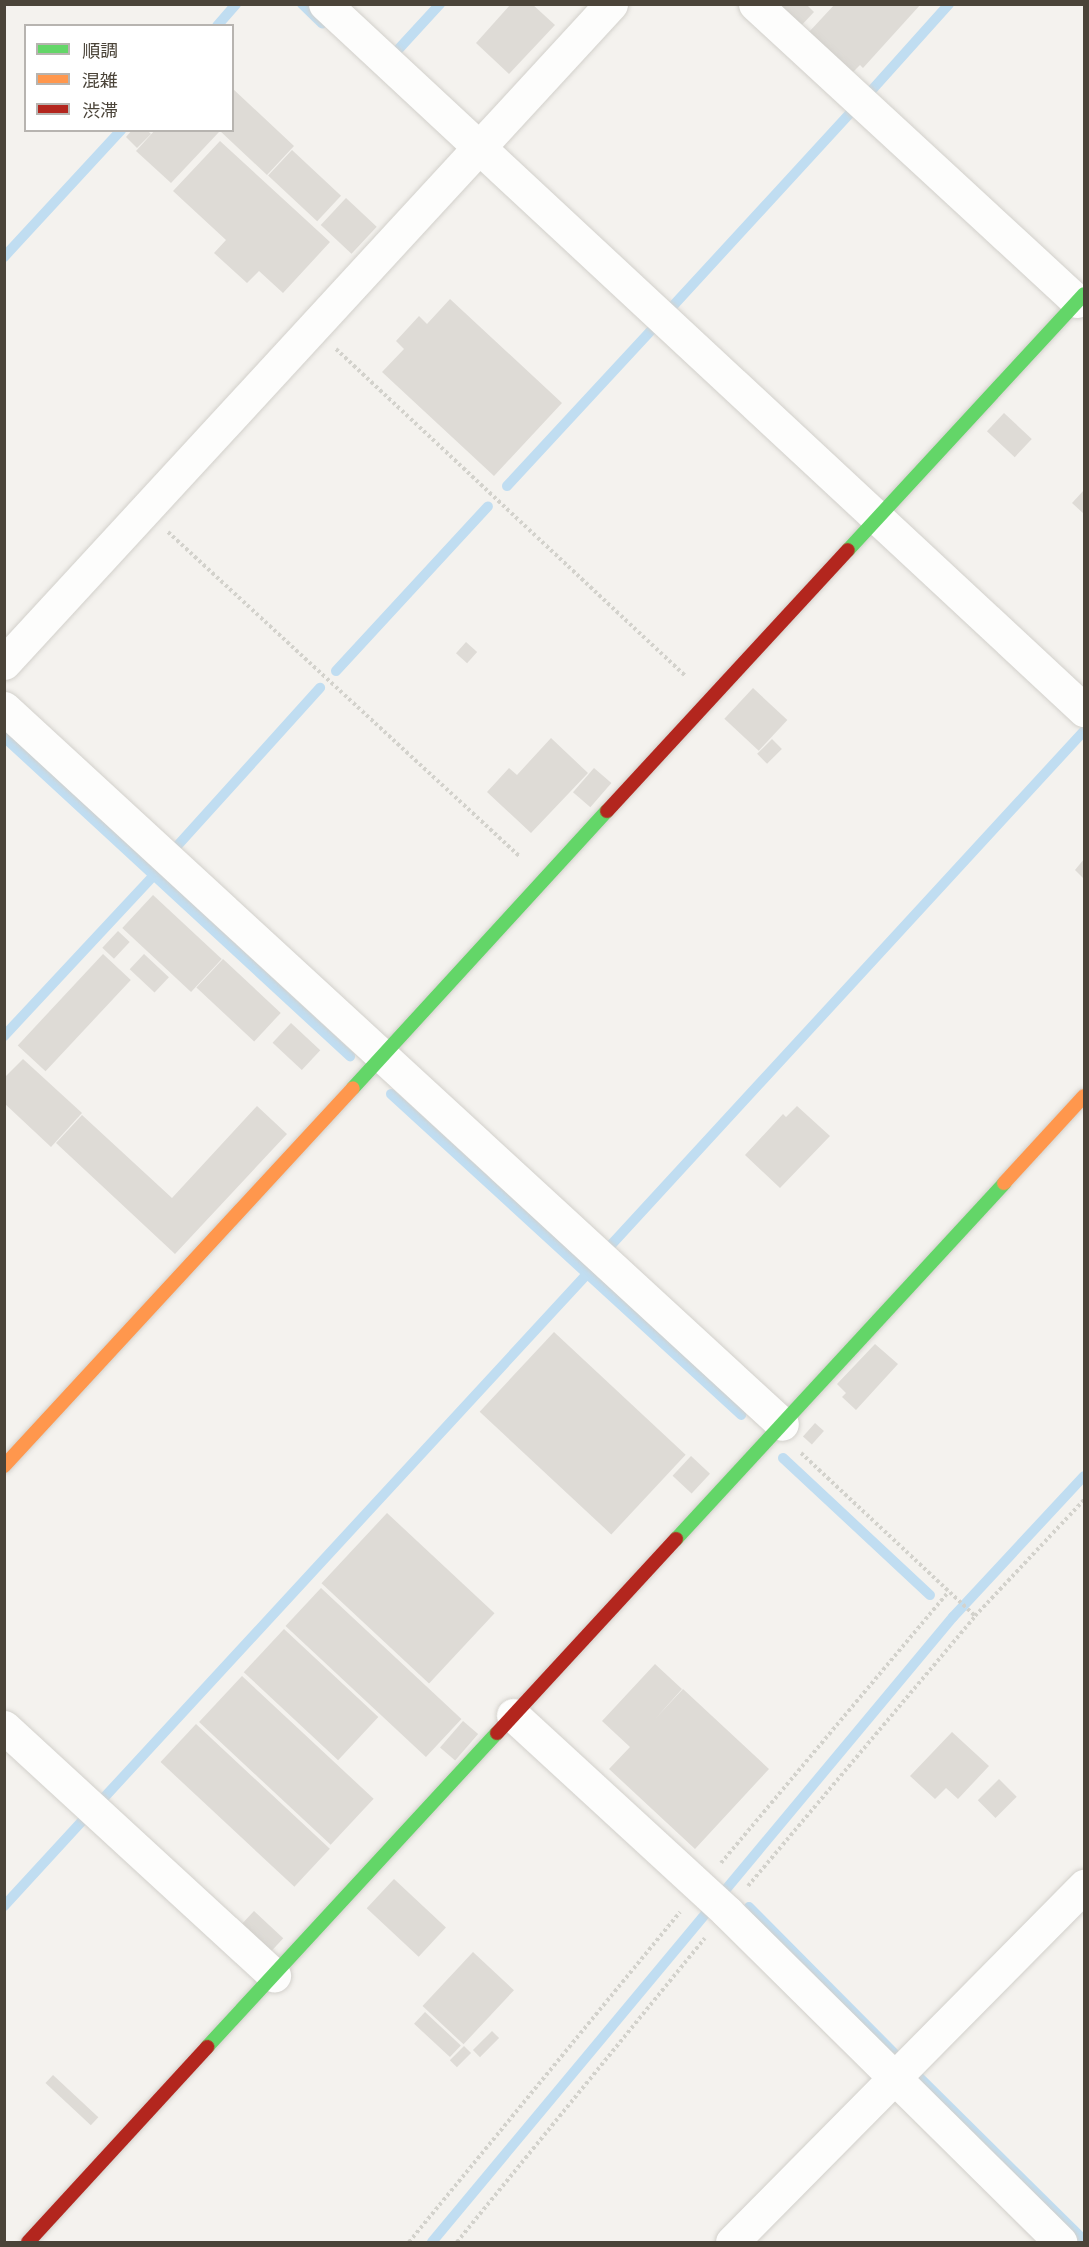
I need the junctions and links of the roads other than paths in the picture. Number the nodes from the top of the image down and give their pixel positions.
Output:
1 (325, 4) edge
2 (611, 4) edge
3 (755, 4) edge
4 (480, 148) junction
5 (1081, 298) edge
6 (877, 518) junction
7 (4, 663) edge
8 (4, 708) edge
9 (1084, 710) edge
10 (382, 1056) junction
11 (1084, 1096) edge
12 (779, 1427) junction
13 (4, 1466) edge
14 (513, 1715) junction
15 (4, 1727) edge
16 (1084, 1886) edge
17 (274, 1975) junction
18 (895, 2078) junction
19 (28, 2242) edge
20 (732, 2242) edge
21 (1060, 2242) edge

1 - 4 street
2 - 4 street
3 - 5 street
4 - 6 street
4 - 7 street
5 - 6 street
6 - 9 street
6 - 10 street
8 - 10 street
10 - 12 street
10 - 13 street
11 - 12 street
12 - 14 street
14 - 17 street
14 - 18 street
15 - 17 street
16 - 18 street
17 - 19 street
18 - 20 street
18 - 21 street

